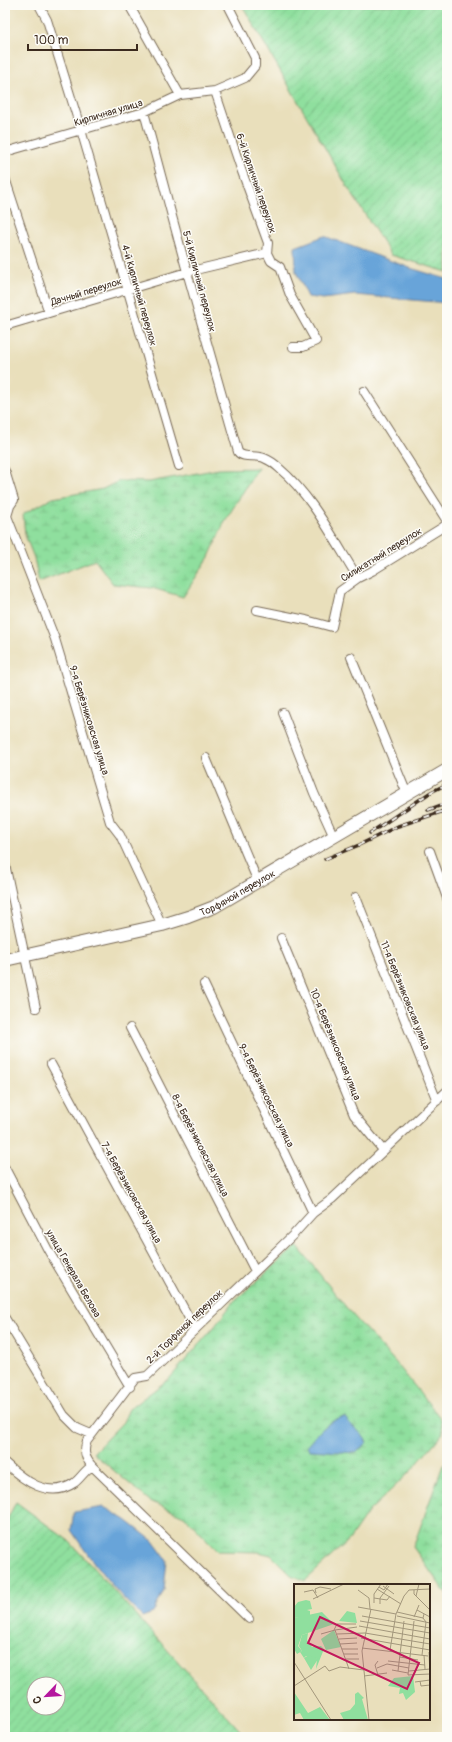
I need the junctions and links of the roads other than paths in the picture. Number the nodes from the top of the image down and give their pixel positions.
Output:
1 (39, 5) edge
2 (129, 5) edge
3 (228, 5) edge
4 (215, 91) junction
5 (180, 95) junction
6 (144, 112) junction
7 (82, 130) junction
8 (5, 152) edge
9 (5, 178) edge
10 (266, 253) junction
11 (186, 272) junction
12 (127, 288) junction
13 (49, 313) junction
14 (5, 326) edge
15 (293, 347) dead end
16 (364, 391) dead end
17 (179, 466) dead end
18 (5, 471) edge
19 (6, 517) edge
20 (447, 522) edge
21 (358, 578) junction
22 (257, 610) dead end
23 (351, 657) dead end
24 (283, 713) dead end
25 (206, 758) dead end
26 (447, 770) edge
27 (407, 794) junction
28 (334, 837) junction
29 (430, 851) dead end
30 (5, 864) edge
31 (258, 882) junction
32 (356, 897) dead end
33 (447, 898) edge
34 (162, 925) junction
35 (281, 938) dead end
36 (25, 956) junction
37 (5, 960) edge
38 (204, 984) dead end
39 (36, 1008) dead end
40 (130, 1028) dead end
41 (51, 1064) dead end
42 (447, 1091) edge
43 (437, 1101) junction
44 (382, 1150) junction
45 (5, 1168) edge
46 (313, 1213) junction
47 (255, 1271) junction
48 (5, 1318) edge
49 (195, 1329) junction
50 (130, 1386) junction
51 (91, 1434) junction
52 (5, 1463) edge
53 (92, 1466) junction
54 (249, 1619) dead end

1 - 7 street, 4-й Кирпичный переулок
2 - 5 street
3 - 4 street, Кирпичная улица
4 - 5 street, Кирпичная улица
4 - 10 street, 6-й Кирпичный переулок
5 - 6 street, Кирпичная улица
6 - 7 street, Кирпичная улица
6 - 11 street, 5-й Кирпичный переулок
7 - 8 street, Кирпичная улица
7 - 12 street, 4-й Кирпичный переулок
9 - 13 street
10 - 11 street, Дачный переулок
10 - 15 street
11 - 12 street, Дачный переулок
11 - 21 street, 5-й Кирпичный переулок
12 - 13 street, Дачный переулок
12 - 17 street, 4-й Кирпичный переулок
13 - 14 street, Дачный переулок
16 - 20 street
18 - 19 street
19 - 34 street, 9-я Берёзниковская улица
20 - 21 street, Силикатный переулок
21 - 22 street, Силикатный переулок
23 - 27 street
24 - 28 street
25 - 31 street
26 - 27 street, Торфяной переулок
27 - 28 street, Торфяной переулок
28 - 31 street, Торфяной переулок
29 - 33 street
30 - 36 street
31 - 34 street, Торфяной переулок
32 - 43 street, 11-я Берёзниковская улица
34 - 36 street, Торфяной переулок
35 - 44 street, 10-я Берёзниковская улица
36 - 37 street, Торфяной переулок
36 - 39 street
38 - 46 street, 9-я Берёзниковская улица
40 - 47 street, 8-я Берёзниковская улица
41 - 49 street, 7-я Берёзниковская улица
42 - 43 street, 2-й Торфяной переулок
43 - 44 street, 2-й Торфяной переулок
44 - 46 street, 2-й Торфяной переулок
45 - 50 street, улица Генерала Белова
46 - 47 street, 2-й Торфяной переулок
47 - 49 street, 2-й Торфяной переулок
48 - 51 street
49 - 50 street, 2-й Торфяной переулок
50 - 51 street, 2-й Торфяной переулок
51 - 53 street, 2-й Торфяной переулок
52 - 53 street
53 - 54 street, 2-й Торфяной переулок

